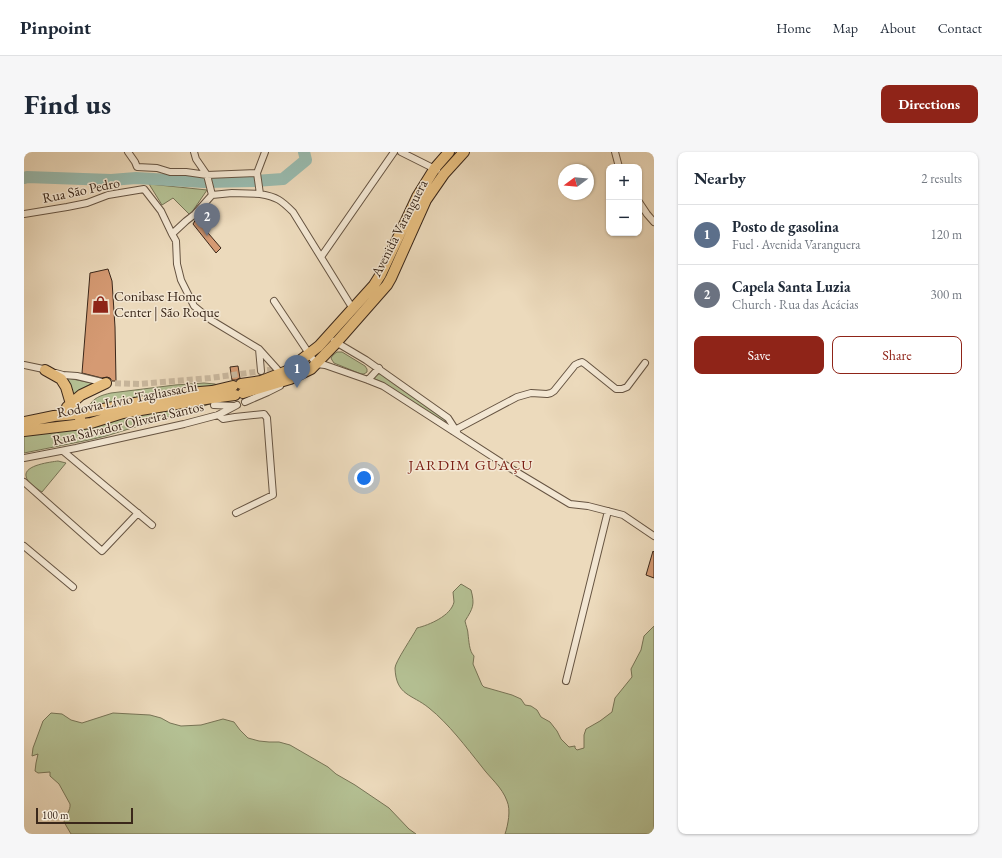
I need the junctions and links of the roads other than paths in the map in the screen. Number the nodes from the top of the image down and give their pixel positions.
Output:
1 (128, 152) edge
2 (194, 152) edge
3 (265, 152) edge
4 (394, 152) edge
5 (401, 152) edge
6 (449, 152) edge
7 (464, 152) edge
8 (615, 152) edge
9 (618, 164) edge
10 (435, 168) junction
11 (444, 174) junction
12 (257, 176) junction
13 (208, 177) junction
14 (260, 194) junction
15 (212, 195) junction
16 (642, 206) edge
17 (24, 214) edge
18 (654, 222) edge
19 (172, 234) junction
20 (321, 257) junction
21 (274, 301) dead end
22 (353, 309) junction
23 (328, 336) junction
24 (336, 343) junction
25 (259, 349) junction
26 (309, 354) junction
27 (645, 363) dead end
28 (316, 364) junction
29 (24, 365) edge
30 (379, 368) junction
31 (277, 369) dead end
32 (45, 370) junction
33 (261, 371) dead end
34 (368, 380) junction
35 (106, 383) joint
36 (238, 396) junction
37 (213, 401) junction
38 (71, 404) junction
39 (77, 414) junction
40 (218, 415) junction
41 (54, 416) junction
42 (24, 422) edge
43 (91, 423) junction
44 (454, 430) junction
45 (24, 431) edge
46 (63, 451) junction
47 (39, 455) junction
48 (24, 458) edge
49 (24, 462) edge
50 (24, 482) edge
51 (608, 511) junction
52 (138, 513) junction
53 (236, 513) dead end
54 (152, 524) dead end
55 (654, 536) edge
56 (24, 546) edge
57 (73, 586) dead end
58 (566, 681) dead end

1 - 13 street
2 - 13 street
3 - 12 street
4 - 20 street
5 - 10 street
6 - 10 highway, Avenida Varanguera
7 - 11 highway, Avenida Varanguera
8 - 9 street
10 - 11 street
10 - 22 highway, Avenida Varanguera
11 - 24 highway, Avenida Varanguera
12 - 13 street
12 - 14 street
13 - 15 street
14 - 15 street
14 - 20 street
15 - 19 street
16 - 18 street
17 - 19 street, Rua São Pedro
19 - 25 street
20 - 22 street
21 - 26 street
22 - 23 highway, Avenida Varanguera
23 - 24 street
23 - 26 highway, Avenida Varanguera
24 - 28 highway, Avenida Varanguera
24 - 30 street
25 - 31 street
25 - 33 street
26 - 28 street
26 - 36 highway, Avenida Varanguera
27 - 44 street
28 - 34 street
28 - 36 highway, Avenida Varanguera
29 - 32 street
30 - 34 street
30 - 44 street
32 - 35 street
32 - 38 highway
34 - 44 street
35 - 38 highway
36 - 37 highway, Rodovia Lívio Tagliassachi
36 - 39 highway, Rodovia Lívio Tagliassachi
36 - 40 street, Rua Salvador Oliveira Santos
37 - 40 street
37 - 43 highway, Rodovia Lívio Tagliassachi
38 - 39 highway
38 - 41 highway
39 - 41 highway, Rodovia Lívio Tagliassachi
39 - 43 highway
40 - 46 street, Rua Salvador Oliveira Santos
40 - 53 street
41 - 42 highway, Rodovia Lívio Tagliassachi
43 - 45 highway, Rodovia Lívio Tagliassachi
44 - 51 street
46 - 47 street, Rua Salvador Oliveira Santos
46 - 52 street
47 - 48 street, Rua Salvador Oliveira Santos
47 - 49 street
50 - 52 street
51 - 55 street
51 - 58 street
52 - 54 street
56 - 57 street

